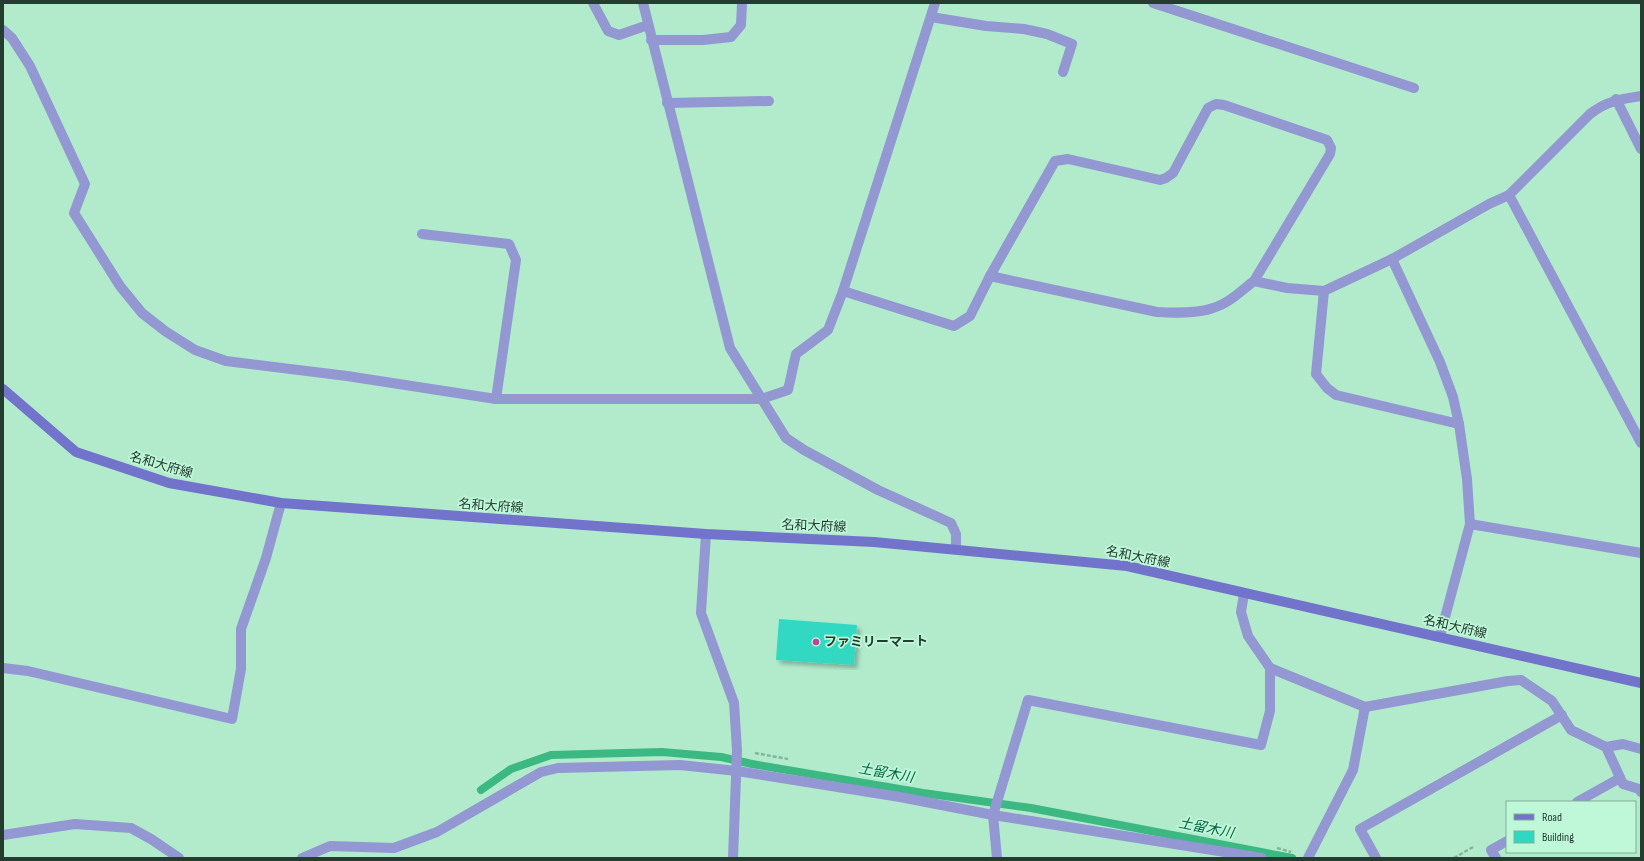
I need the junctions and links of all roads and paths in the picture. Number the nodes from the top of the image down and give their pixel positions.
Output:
1 (593, 3) edge
2 (643, 3) edge
3 (742, 3) edge
4 (935, 3) edge
5 (1153, 3) edge
6 (931, 17) junction
7 (648, 25) junction
8 (3, 30) edge
9 (651, 40) junction
10 (1063, 72) dead end
11 (1414, 88) dead end
12 (1641, 96) edge
13 (1616, 99) junction
14 (770, 100) dead end
15 (667, 103) junction
16 (1641, 149) edge
17 (1510, 195) junction
18 (422, 234) dead end
19 (1392, 259) junction
20 (990, 276) junction
21 (1254, 281) junction
22 (843, 291) junction
23 (1324, 291) junction
24 (3, 389) edge
25 (496, 399) junction
26 (761, 399) junction
27 (1459, 424) junction
28 (1641, 443) edge
29 (281, 503) junction
30 (1470, 524) junction
31 (706, 534) junction
32 (956, 548) junction
33 (1641, 553) edge
34 (1244, 594) junction
35 (1440, 636) junction
36 (3, 668) edge
37 (1270, 668) junction
38 (1641, 683) edge
39 (1365, 707) junction
40 (1562, 715) junction
41 (1606, 747) junction
42 (1641, 749) edge
43 (737, 768) junction
44 (1620, 778) junction
45 (1641, 792) edge
46 (1579, 801) edge
47 (993, 815) junction
48 (3, 835) edge
49 (1506, 842) edge
50 (179, 858) edge
51 (302, 858) edge
52 (734, 858) edge
53 (997, 858) edge
54 (1262, 858) edge
55 (1308, 858) edge
56 (1376, 858) edge
57 (1496, 858) edge

1 - 7 street
2 - 7 street
3 - 9 street
4 - 6 street
5 - 11 street
6 - 10 street
6 - 22 street
7 - 9 street
8 - 25 street
9 - 15 street
12 - 13 street
13 - 16 street
13 - 17 street
14 - 15 street
15 - 26 street
17 - 19 street
17 - 28 street
18 - 25 street
19 - 23 street
19 - 27 street
20 - 21 street
20 - 21 street
20 - 22 street
21 - 23 street
22 - 26 street
23 - 27 street
24 - 29 main road, 名和大府線
25 - 26 street
26 - 32 street
27 - 30 street
29 - 31 main road, 名和大府線
29 - 36 street
30 - 33 street
30 - 35 street
31 - 32 main road, 名和大府線
31 - 43 street
32 - 34 main road, 名和大府線
34 - 35 main road, 名和大府線
34 - 37 street
35 - 38 main road, 名和大府線
37 - 39 street
37 - 47 street
39 - 40 street
39 - 55 street
40 - 41 street
40 - 56 street
41 - 42 street
41 - 44 street
43 - 47 street
43 - 51 street
43 - 52 street
44 - 45 street
44 - 46 street
47 - 53 street
47 - 54 street
48 - 50 street
49 - 57 street

